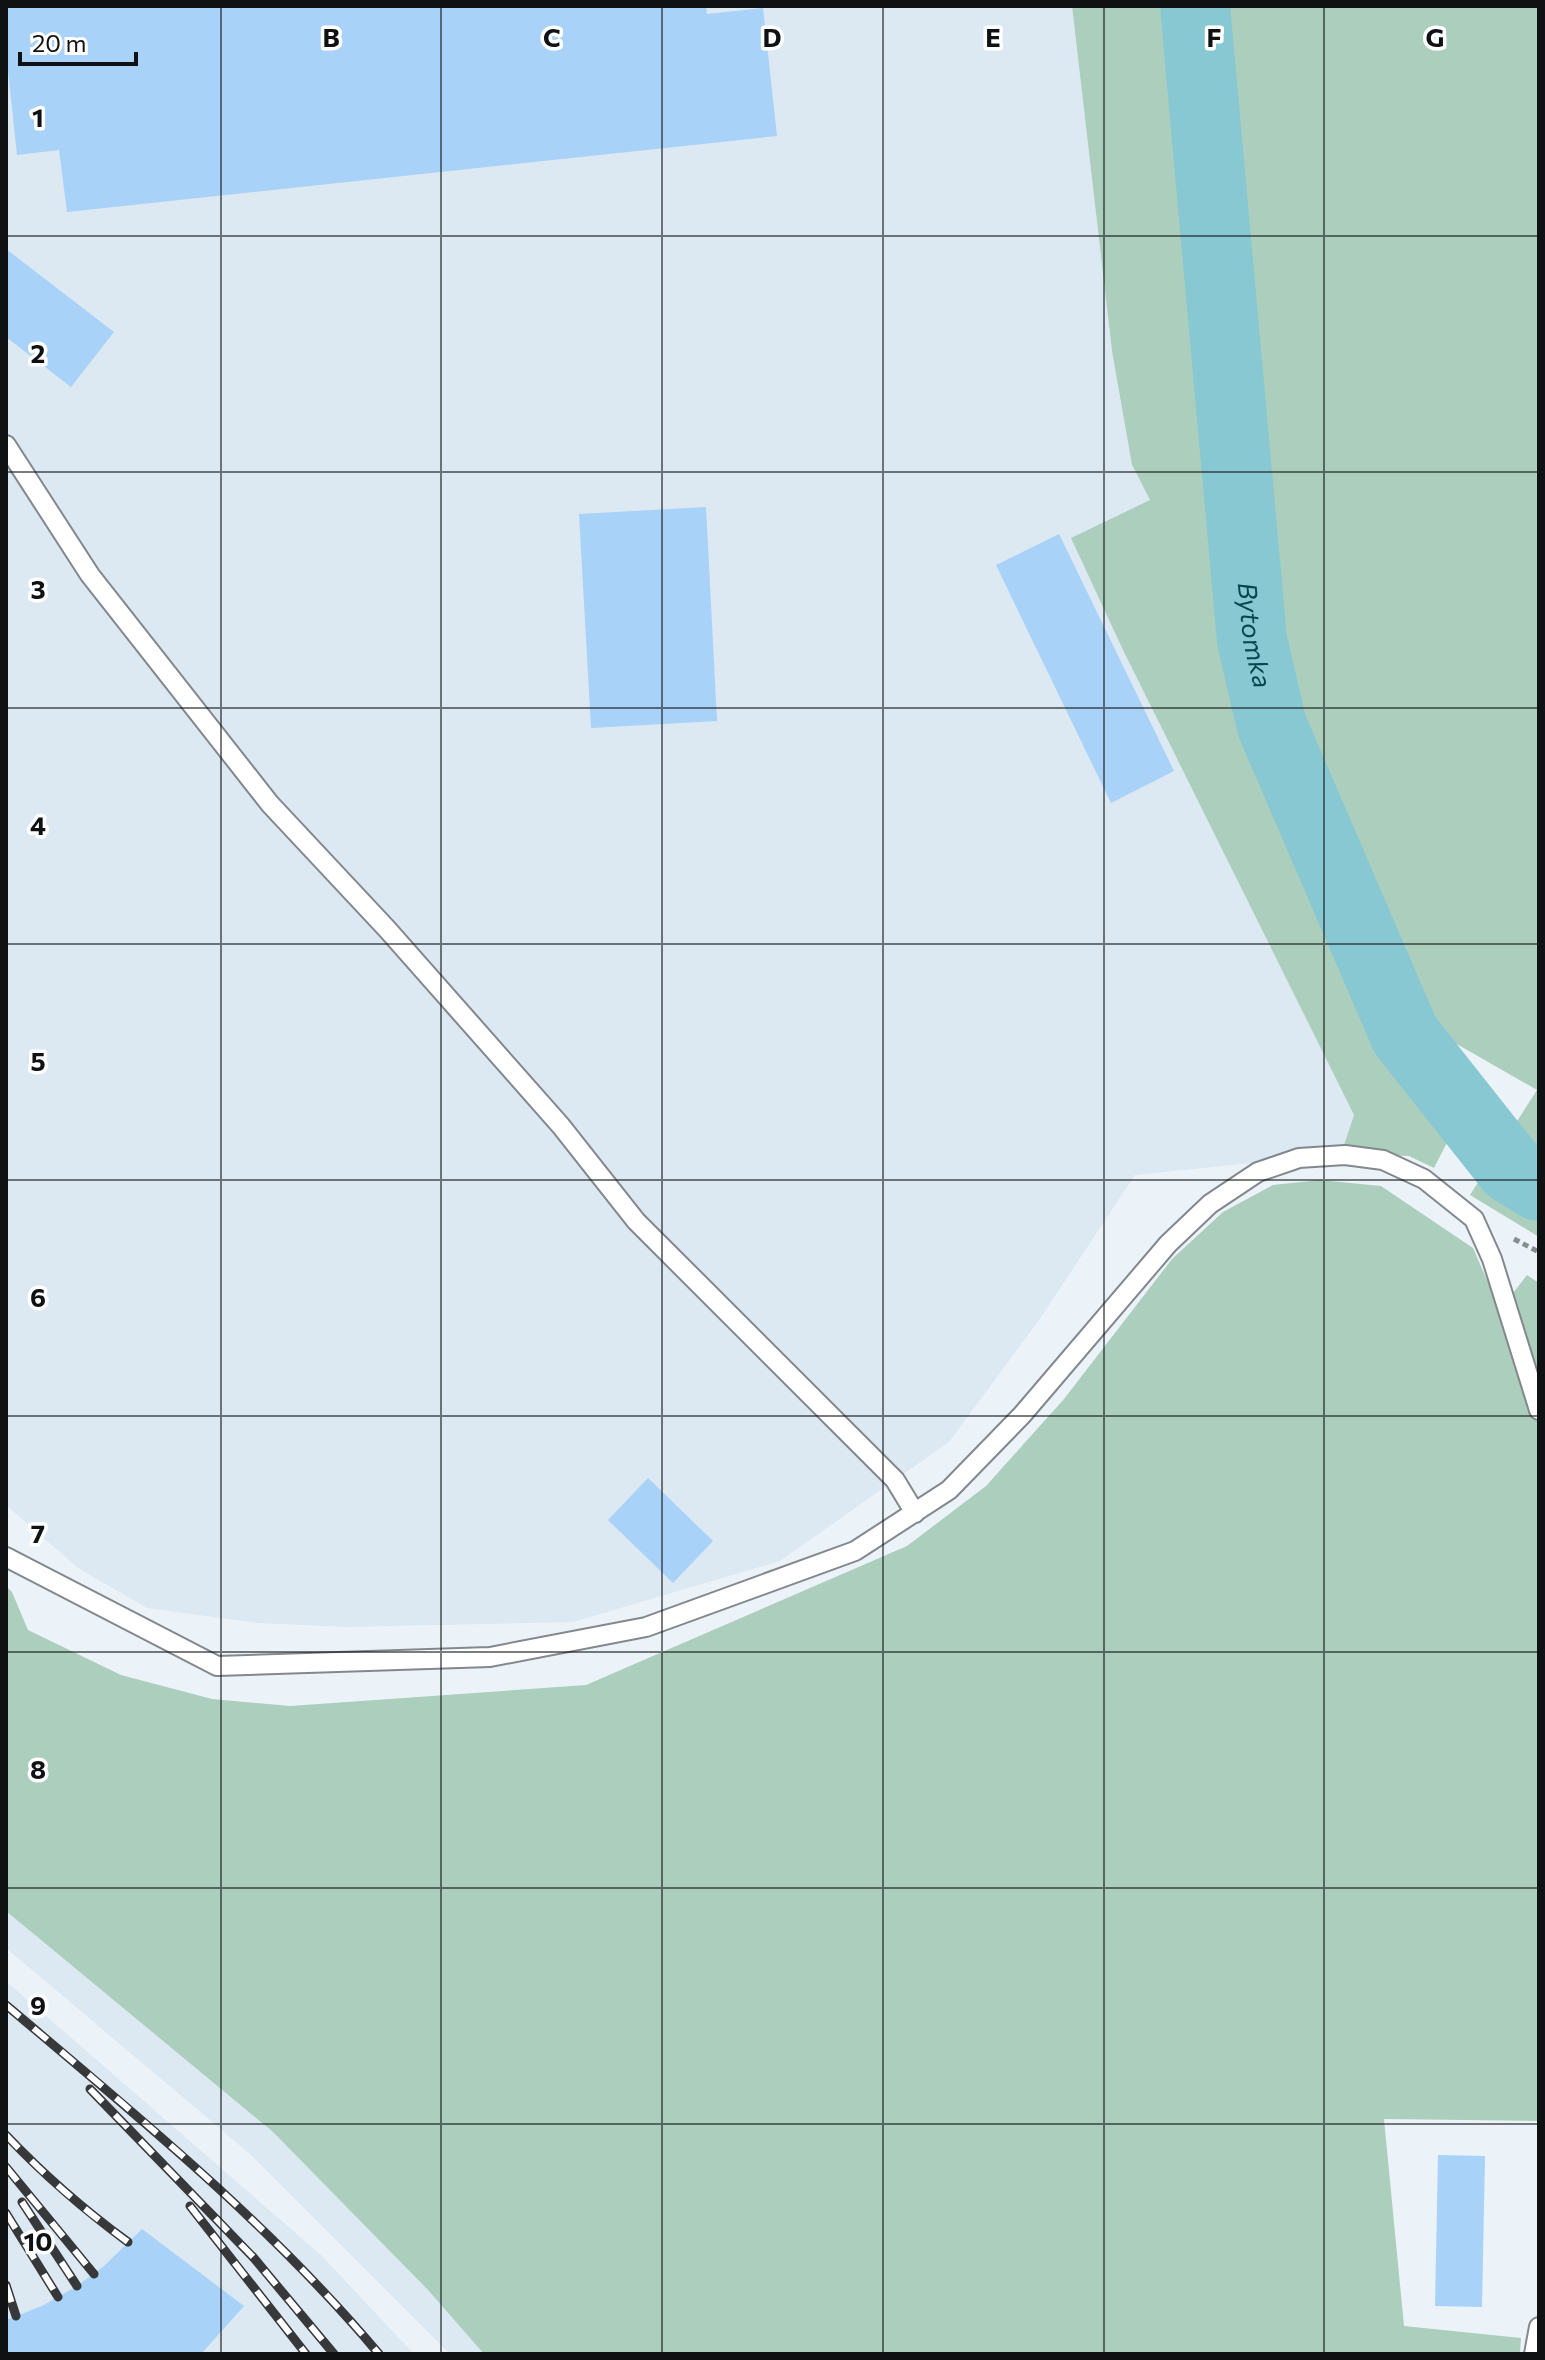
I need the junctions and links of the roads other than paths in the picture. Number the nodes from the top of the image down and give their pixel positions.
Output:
1 (6, 445) edge
2 (1539, 1410) edge
3 (915, 1513) junction
4 (6, 1557) edge
5 (1539, 2327) edge
6 (1534, 2354) edge

1 - 3 lane
2 - 3 lane
3 - 4 lane
5 - 6 lane

